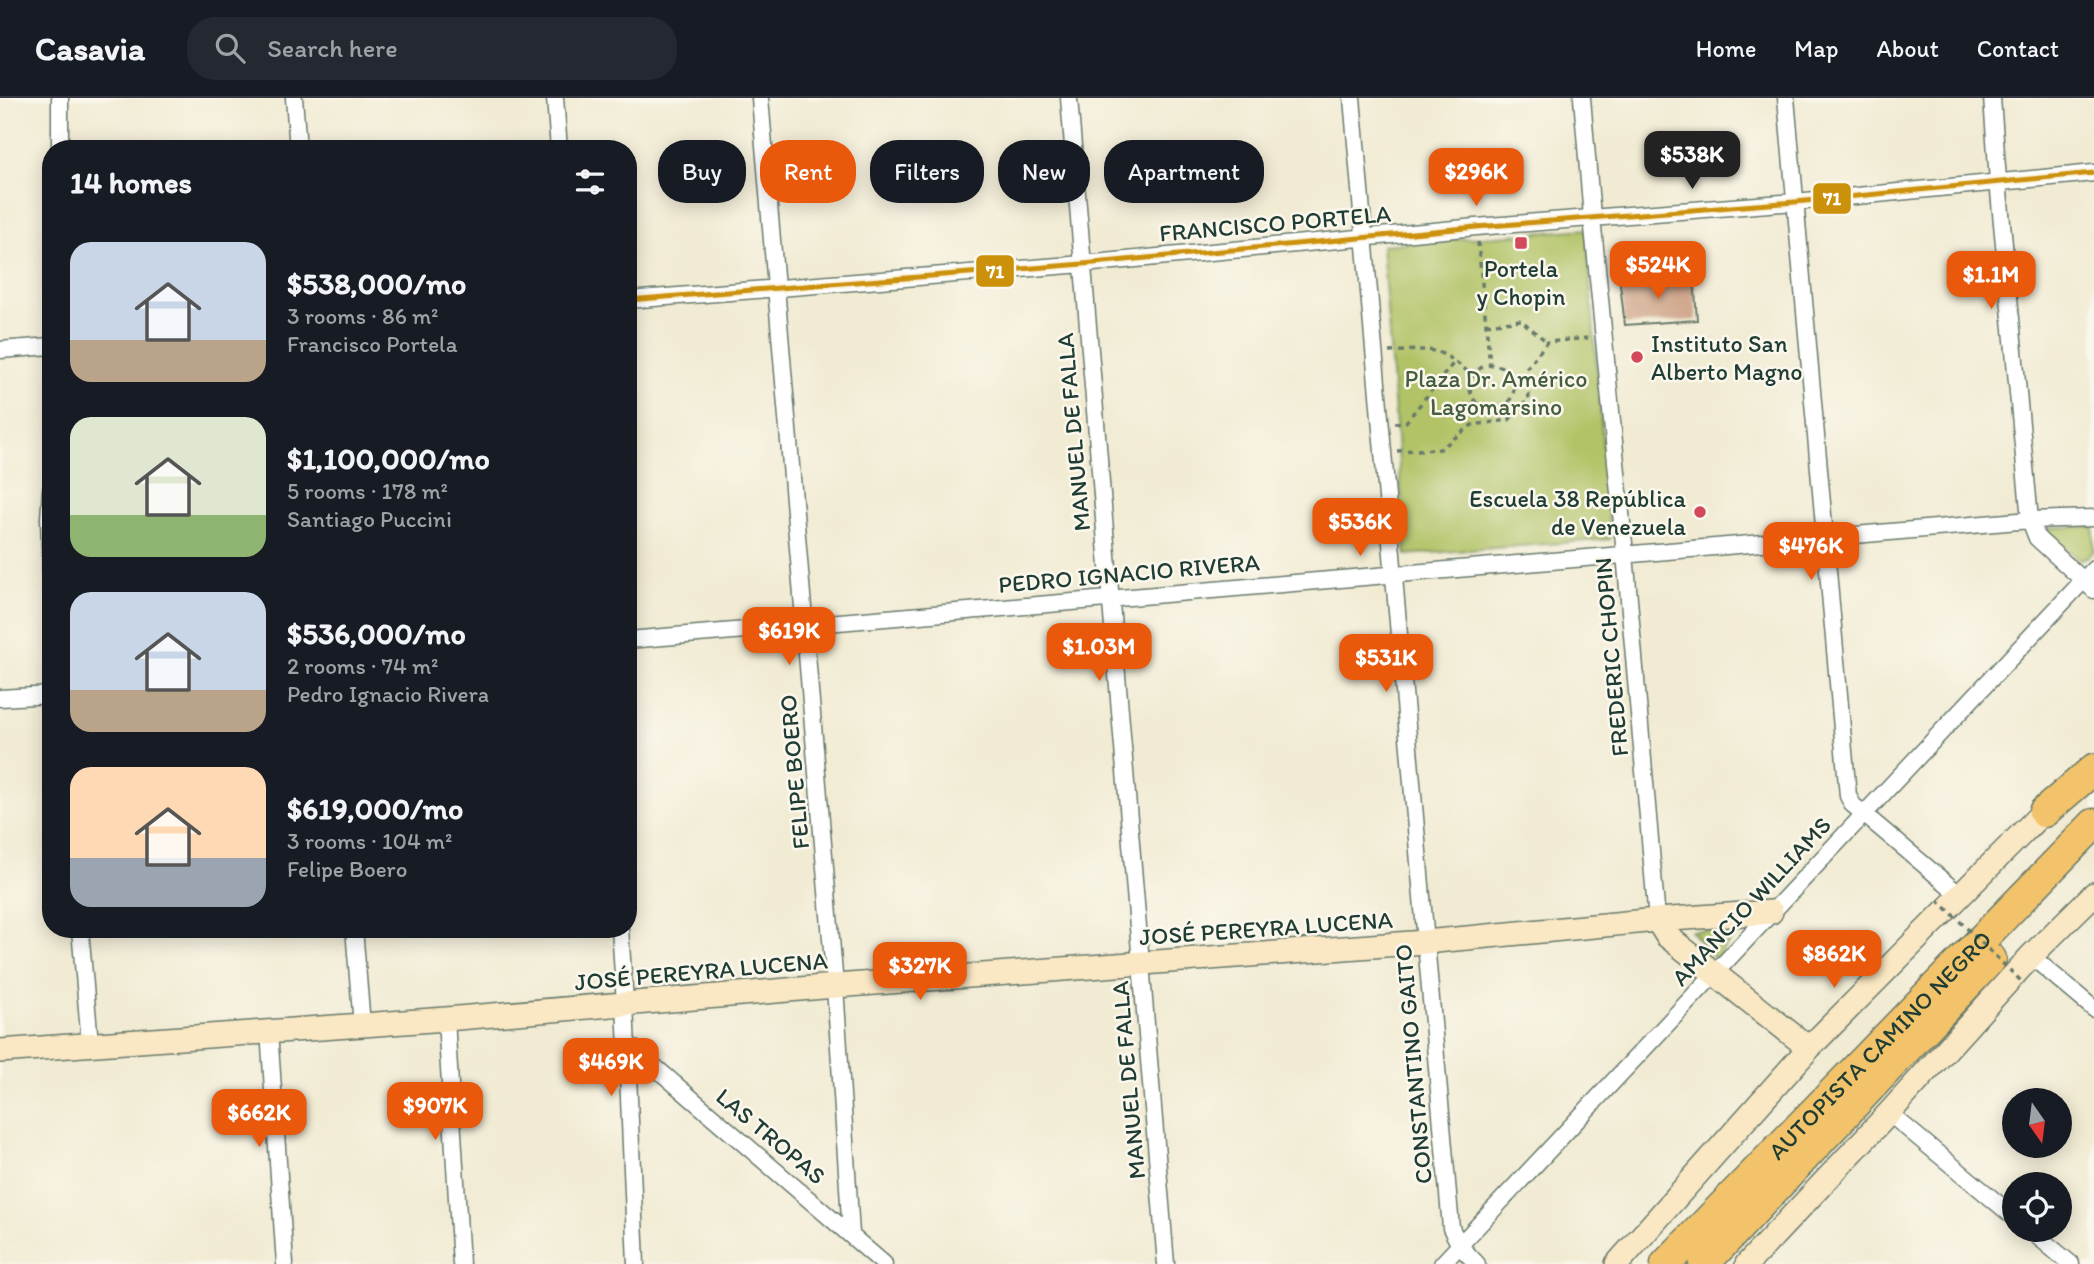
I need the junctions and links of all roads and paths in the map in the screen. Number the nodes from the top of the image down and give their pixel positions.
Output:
1 (60, 98) edge
2 (294, 98) edge
3 (555, 98) edge
4 (760, 98) edge
5 (1069, 98) edge
6 (1352, 98) edge
7 (1582, 98) edge
8 (1786, 98) edge
9 (1992, 98) edge
10 (61, 140) edge
11 (297, 140) edge
12 (558, 140) edge
13 (2094, 173) edge
14 (1997, 181) junction
15 (1795, 202) junction
16 (1592, 217) junction
17 (1476, 227) junction
18 (1364, 238) junction
19 (1083, 264) junction
20 (776, 289) junction
21 (637, 299) edge
22 (1486, 324) junction
23 (1604, 337) junction
24 (1547, 342) junction
25 (42, 347) edge
26 (0, 351) edge
27 (1376, 353) junction
28 (1455, 361) junction
29 (1490, 365) junction
30 (1473, 376) junction
31 (1527, 382) junction
32 (1513, 383) junction
33 (1382, 424) junction
34 (1384, 452) junction
35 (2094, 517) edge
36 (2030, 520) junction
37 (1825, 538) junction
38 (1625, 554) junction
39 (1394, 573) junction
40 (2091, 580) edge
41 (1110, 598) junction
42 (804, 624) junction
43 (637, 639) edge
44 (42, 696) edge
45 (0, 698) edge
46 (2094, 756) edge
47 (2094, 769) edge
48 (2044, 812) junction
49 (1863, 813) junction
50 (2094, 824) edge
51 (2094, 850) edge
52 (2094, 894) edge
53 (1949, 898) junction
54 (1772, 912) junction
55 (1657, 920) junction
56 (81, 938) edge
57 (355, 938) edge
58 (621, 938) edge
59 (1425, 942) junction
60 (2031, 956) junction
61 (1141, 965) junction
62 (1715, 974) junction
63 (2024, 985) dead end
64 (835, 986) junction
65 (625, 1003) junction
66 (2094, 1009) edge
67 (446, 1019) junction
68 (362, 1025) junction
69 (269, 1031) junction
70 (90, 1043) junction
71 (627, 1043) junction
72 (1809, 1048) junction
73 (0, 1051) edge
74 (1889, 1113) junction
75 (2002, 1207) edge
76 (851, 1234) junction
77 (2044, 1242) edge
78 (1460, 1246) junction
79 (285, 1264) edge
80 (461, 1264) edge
81 (636, 1264) edge
82 (884, 1264) edge
83 (1166, 1264) edge
84 (1442, 1264) edge
85 (1477, 1264) edge
86 (1617, 1264) edge
87 (1666, 1264) edge
88 (1704, 1264) edge
89 (1747, 1264) edge
90 (2071, 1264) edge

1 - 10 street
2 - 11 street
3 - 12 street
4 - 20 street, FELIPE BOERO
5 - 19 street, MANUEL DE FALLA
6 - 18 street, CONSTANTINO GAITO
7 - 16 street, FREDERIC CHOPIN
8 - 15 street
9 - 14 street
13 - 14 street, FRANCISCO PORTELA
14 - 15 street, FRANCISCO PORTELA
14 - 36 street
15 - 16 street, FRANCISCO PORTELA
15 - 37 street
16 - 17 street, FRANCISCO PORTELA
16 - 23 street, FREDERIC CHOPIN
17 - 18 street, FRANCISCO PORTELA
17 - 22 path
18 - 19 street, FRANCISCO PORTELA
18 - 27 street, CONSTANTINO GAITO
19 - 20 street, FRANCISCO PORTELA
19 - 41 street, MANUEL DE FALLA
20 - 21 street, FRANCISCO PORTELA
20 - 42 street, FELIPE BOERO
22 - 24 path
22 - 29 path
23 - 24 path
23 - 38 street, FREDERIC CHOPIN
24 - 31 path
25 - 26 street
27 - 28 path
27 - 33 street, CONSTANTINO GAITO
28 - 30 path
28 - 33 path
29 - 30 path
29 - 32 path
30 - 32 path
31 - 32 path
31 - 34 path
33 - 34 street, CONSTANTINO GAITO
34 - 39 street, CONSTANTINO GAITO
35 - 36 street, PEDRO IGNACIO RIVERA
36 - 37 street, PEDRO IGNACIO RIVERA
36 - 40 street
37 - 38 street, PEDRO IGNACIO RIVERA
37 - 49 street
38 - 39 street, PEDRO IGNACIO RIVERA
38 - 55 street, FREDERIC CHOPIN
39 - 41 street, PEDRO IGNACIO RIVERA
39 - 59 street, CONSTANTINO GAITO
40 - 49 street, AMANCIO WILLIAMS
41 - 42 street, PEDRO IGNACIO RIVERA
41 - 61 street, MANUEL DE FALLA
42 - 43 street, PEDRO IGNACIO RIVERA
42 - 64 street, FELIPE BOERO
44 - 45 street
46 - 48 street
47 - 48 highway
48 - 53 street
49 - 53 street
49 - 54 street, AMANCIO WILLIAMS
50 - 87 highway, AUTOPISTA CAMINO NEGRO
51 - 88 highway, AUTOPISTA CAMINO NEGRO
52 - 60 street
53 - 63 path, bridge
53 - 72 street
54 - 55 street, JOSÉ PEREYRA LUCENA
54 - 62 street, AMANCIO WILLIAMS
55 - 59 street, JOSÉ PEREYRA LUCENA
55 - 62 street
56 - 70 street
57 - 68 street
58 - 65 street
59 - 61 street, JOSÉ PEREYRA LUCENA
59 - 78 street, CONSTANTINO GAITO
60 - 66 street
60 - 74 street
61 - 64 street, JOSÉ PEREYRA LUCENA
61 - 83 street, MANUEL DE FALLA
62 - 72 street
62 - 78 street, AMANCIO WILLIAMS
64 - 65 street, JOSÉ PEREYRA LUCENA
64 - 76 street, FELIPE BOERO
65 - 67 street, JOSÉ PEREYRA LUCENA
65 - 71 street
67 - 68 street, JOSÉ PEREYRA LUCENA
67 - 80 street
68 - 69 street, JOSÉ PEREYRA LUCENA
69 - 70 street, JOSÉ PEREYRA LUCENA
69 - 79 street
70 - 73 street, JOSÉ PEREYRA LUCENA
71 - 76 street, LAS TROPAS
71 - 81 street
72 - 86 street
74 - 75 street
74 - 89 street
76 - 82 street, LAS TROPAS
77 - 90 street
78 - 84 street, AMANCIO WILLIAMS
78 - 85 street, CONSTANTINO GAITO

